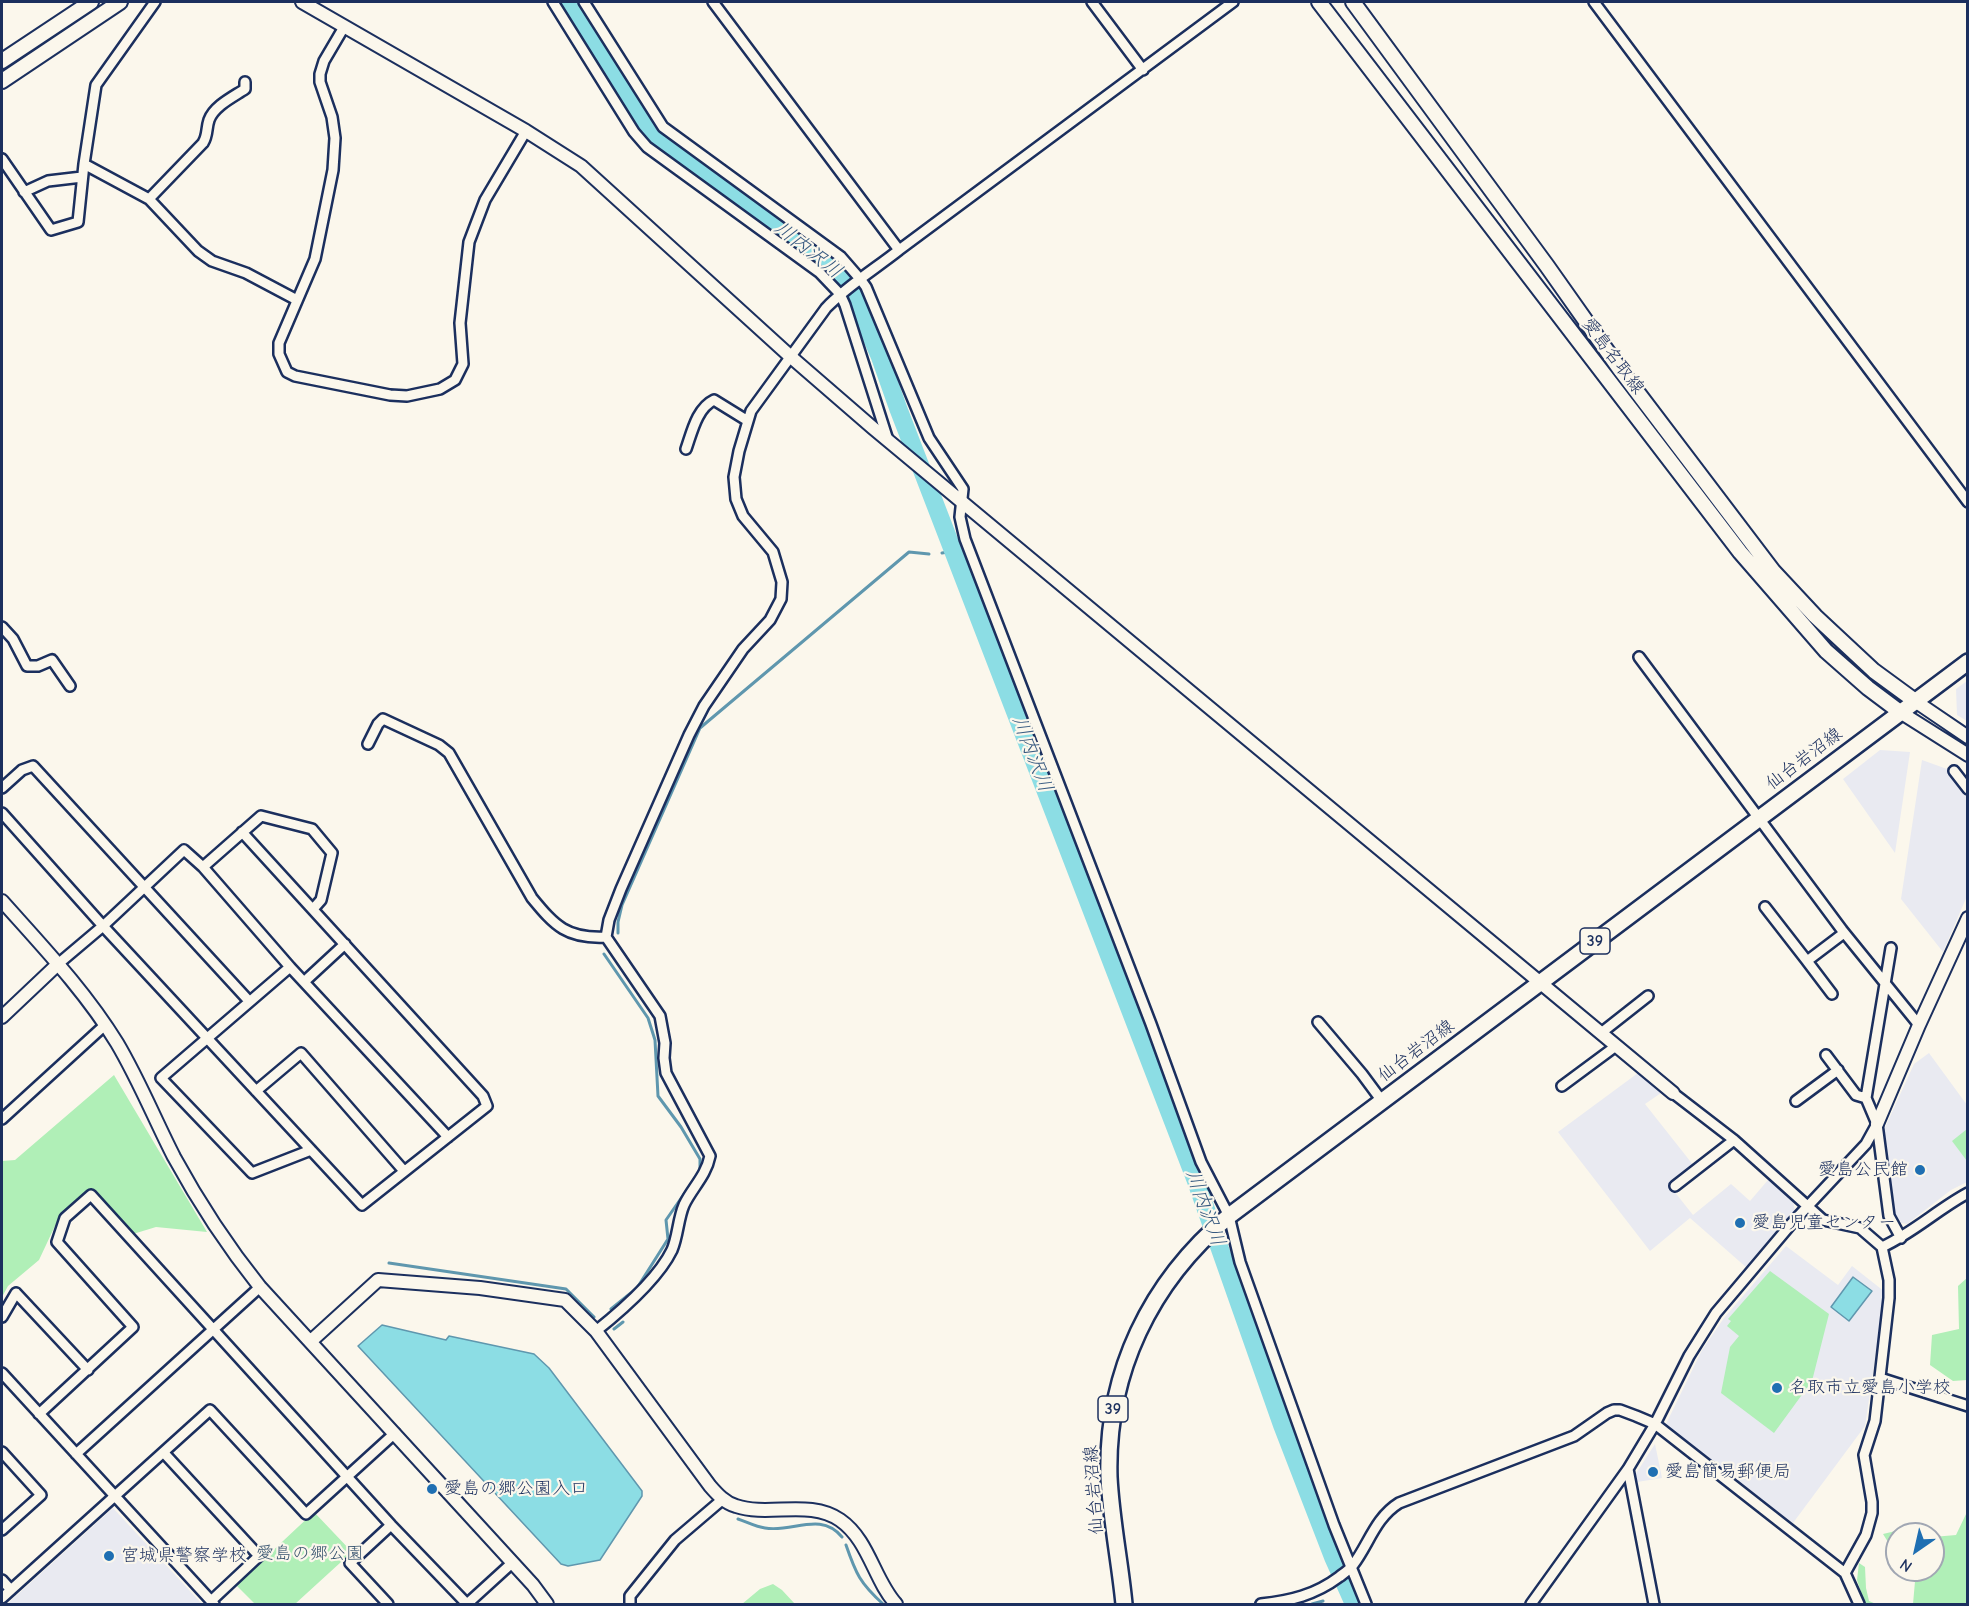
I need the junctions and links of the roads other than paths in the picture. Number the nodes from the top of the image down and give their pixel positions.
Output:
1 (91, 2) edge
2 (120, 2) edge
3 (155, 2) edge
4 (302, 2) edge
5 (553, 2) edge
6 (584, 2) edge
7 (714, 2) edge
8 (1092, 2) edge
9 (1233, 2) edge
10 (1319, 2) edge
11 (1353, 2) edge
12 (1594, 2) edge
13 (344, 27) junction
14 (2, 61) edge
15 (1143, 70) junction
16 (2, 81) edge
17 (245, 82) dead end
18 (526, 131) junction
19 (2, 159) edge
20 (84, 164) junction
21 (82, 177) junction
22 (24, 192) junction
23 (149, 199) junction
24 (899, 250) junction
25 (859, 281) junction
26 (842, 293) junction
27 (297, 300) junction
28 (791, 357) junction
29 (748, 421) junction
30 (889, 441) junction
31 (686, 449) dead end
32 (962, 502) junction
33 (1968, 502) edge
34 (2, 627) edge
35 (1639, 657) dead end
36 (1968, 662) edge
37 (69, 686) dead end
38 (1915, 701) junction
39 (1900, 712) junction
40 (1968, 737) edge
41 (368, 744) dead end
42 (1968, 755) edge
43 (1954, 771) dead end
44 (2, 788) edge
45 (1968, 789) edge
46 (2, 813) edge
47 (1758, 818) junction
48 (242, 832) junction
49 (202, 867) junction
50 (143, 886) junction
51 (2, 902) edge
52 (1765, 907) dead end
53 (313, 909) junction
54 (1968, 918) edge
55 (103, 926) junction
56 (1844, 933) junction
57 (606, 937) junction
58 (345, 944) junction
59 (1891, 948) dead end
60 (1807, 962) junction
61 (58, 964) junction
62 (290, 967) junction
63 (305, 981) junction
64 (1539, 983) junction
65 (1886, 985) junction
66 (1832, 994) dead end
67 (1648, 996) dead end
68 (249, 1001) junction
69 (2, 1017) edge
70 (1318, 1022) dead end
71 (105, 1025) junction
72 (1919, 1025) junction
73 (1601, 1033) junction
74 (207, 1038) junction
75 (1616, 1046) junction
76 (1826, 1055) dead end
77 (1838, 1070) junction
78 (1563, 1086) dead end
79 (256, 1091) junction
80 (1673, 1094) joint
81 (1866, 1098) junction
82 (1382, 1101) junction
83 (1796, 1101) dead end
84 (2, 1119) edge
85 (1877, 1124) junction
86 (448, 1137) junction
87 (1734, 1140) junction
88 (311, 1150) junction
89 (404, 1171) junction
90 (1675, 1186) dead end
91 (1968, 1193) edge
92 (1807, 1207) junction
93 (1226, 1218) junction
94 (1901, 1238) junction
95 (1882, 1247) junction
96 (260, 1287) junction
97 (2, 1317) edge
98 (213, 1328) junction
99 (596, 1331) junction
100 (311, 1341) junction
101 (88, 1370) junction
102 (2, 1373) edge
103 (1880, 1378) junction
104 (1968, 1406) edge
105 (39, 1414) junction
106 (1655, 1424) junction
107 (395, 1433) junction
108 (2, 1452) edge
109 (164, 1453) junction
110 (76, 1454) junction
111 (1628, 1470) junction
112 (348, 1476) junction
113 (115, 1497) junction
114 (723, 1499) junction
115 (391, 1525) junction
116 (2, 1530) edge
117 (512, 1563) junction
118 (1350, 1568) junction
119 (1845, 1573) junction
120 (2, 1580) edge
121 (11, 1590) junction
122 (2, 1598) edge
123 (212, 1603) edge
124 (388, 1605) edge
125 (467, 1605) edge
126 (548, 1605) edge
127 (630, 1605) edge
128 (896, 1605) edge
129 (1124, 1605) edge
130 (1261, 1605) edge
131 (1366, 1605) edge
132 (1531, 1605) edge
133 (1654, 1605) edge
134 (1859, 1605) edge

1 - 14 main road
2 - 16 main road
3 - 20 street
4 - 13 street
5 - 26 street
6 - 25 street
7 - 24 street
8 - 15 street
9 - 15 street
10 - 39 main road, 愛島名取線
11 - 38 main road, 愛島名取線
12 - 33 street
13 - 18 street
13 - 27 street
15 - 24 street
17 - 23 street
18 - 27 street
18 - 28 street
19 - 22 street
20 - 21 street
20 - 23 street
21 - 22 street
21 - 22 street
23 - 27 street
24 - 25 street
25 - 26 street
25 - 32 street
26 - 28 street
26 - 30 street
28 - 29 street
28 - 30 street
29 - 31 street
29 - 57 street
30 - 32 street
32 - 64 street
32 - 93 street
34 - 37 street
35 - 47 street
36 - 38 main road, 仙台岩沼線 / 39
38 - 39 main road, 仙台岩沼線 / 39
38 - 40 street
39 - 42 street
39 - 47 main road, 仙台岩沼線 / 39
41 - 57 street
43 - 45 street
44 - 50 street
46 - 55 street
47 - 56 street
47 - 64 main road, 仙台岩沼線 / 39
48 - 49 street
48 - 53 street
48 - 53 street
49 - 50 street
49 - 62 street
50 - 55 street
50 - 68 street
51 - 61 street
52 - 60 street
53 - 58 street
54 - 72 street
55 - 61 street
55 - 74 street
56 - 60 street
56 - 65 street
57 - 99 street
58 - 63 street
58 - 86 street
59 - 65 street
60 - 66 street
61 - 69 street
61 - 71 street
62 - 63 street
62 - 68 street
63 - 86 street
64 - 73 street
64 - 82 main road, 仙台岩沼線 / 39
65 - 72 street
65 - 81 street
67 - 73 street
68 - 74 street
70 - 82 street
71 - 84 street
71 - 96 street
72 - 85 street
73 - 75 street
74 - 79 street
74 - 88 street
75 - 78 street
75 - 80 street
76 - 77 street
77 - 81 street
77 - 83 street
79 - 88 street
79 - 89 street
80 - 87 street
81 - 85 street
82 - 93 main road, 仙台岩沼線 / 39
85 - 92 street
85 - 94 street
86 - 89 street
87 - 90 street
87 - 92 street
88 - 89 street
91 - 94 street
92 - 95 street
92 - 106 street
93 - 118 street
93 - 129 main road, 仙台岩沼線 / 39
94 - 95 street
95 - 103 street
96 - 98 street
96 - 100 street
97 - 101 street
98 - 101 street
98 - 110 street
98 - 112 street
99 - 100 street
99 - 114 street
100 - 107 street
101 - 105 street
102 - 105 street
103 - 104 street
103 - 119 street
105 - 110 street
106 - 111 street
106 - 118 street
106 - 119 street
107 - 112 street
107 - 117 street
108 - 116 street
109 - 112 street
109 - 113 street
109 - 123 street
110 - 113 street
111 - 132 street
111 - 133 street
112 - 115 street
113 - 121 street
113 - 123 street
114 - 127 street
114 - 128 street
115 - 124 street
115 - 125 street
117 - 125 street
117 - 126 street
118 - 130 street
118 - 131 street
119 - 134 street
120 - 121 street
121 - 122 street

